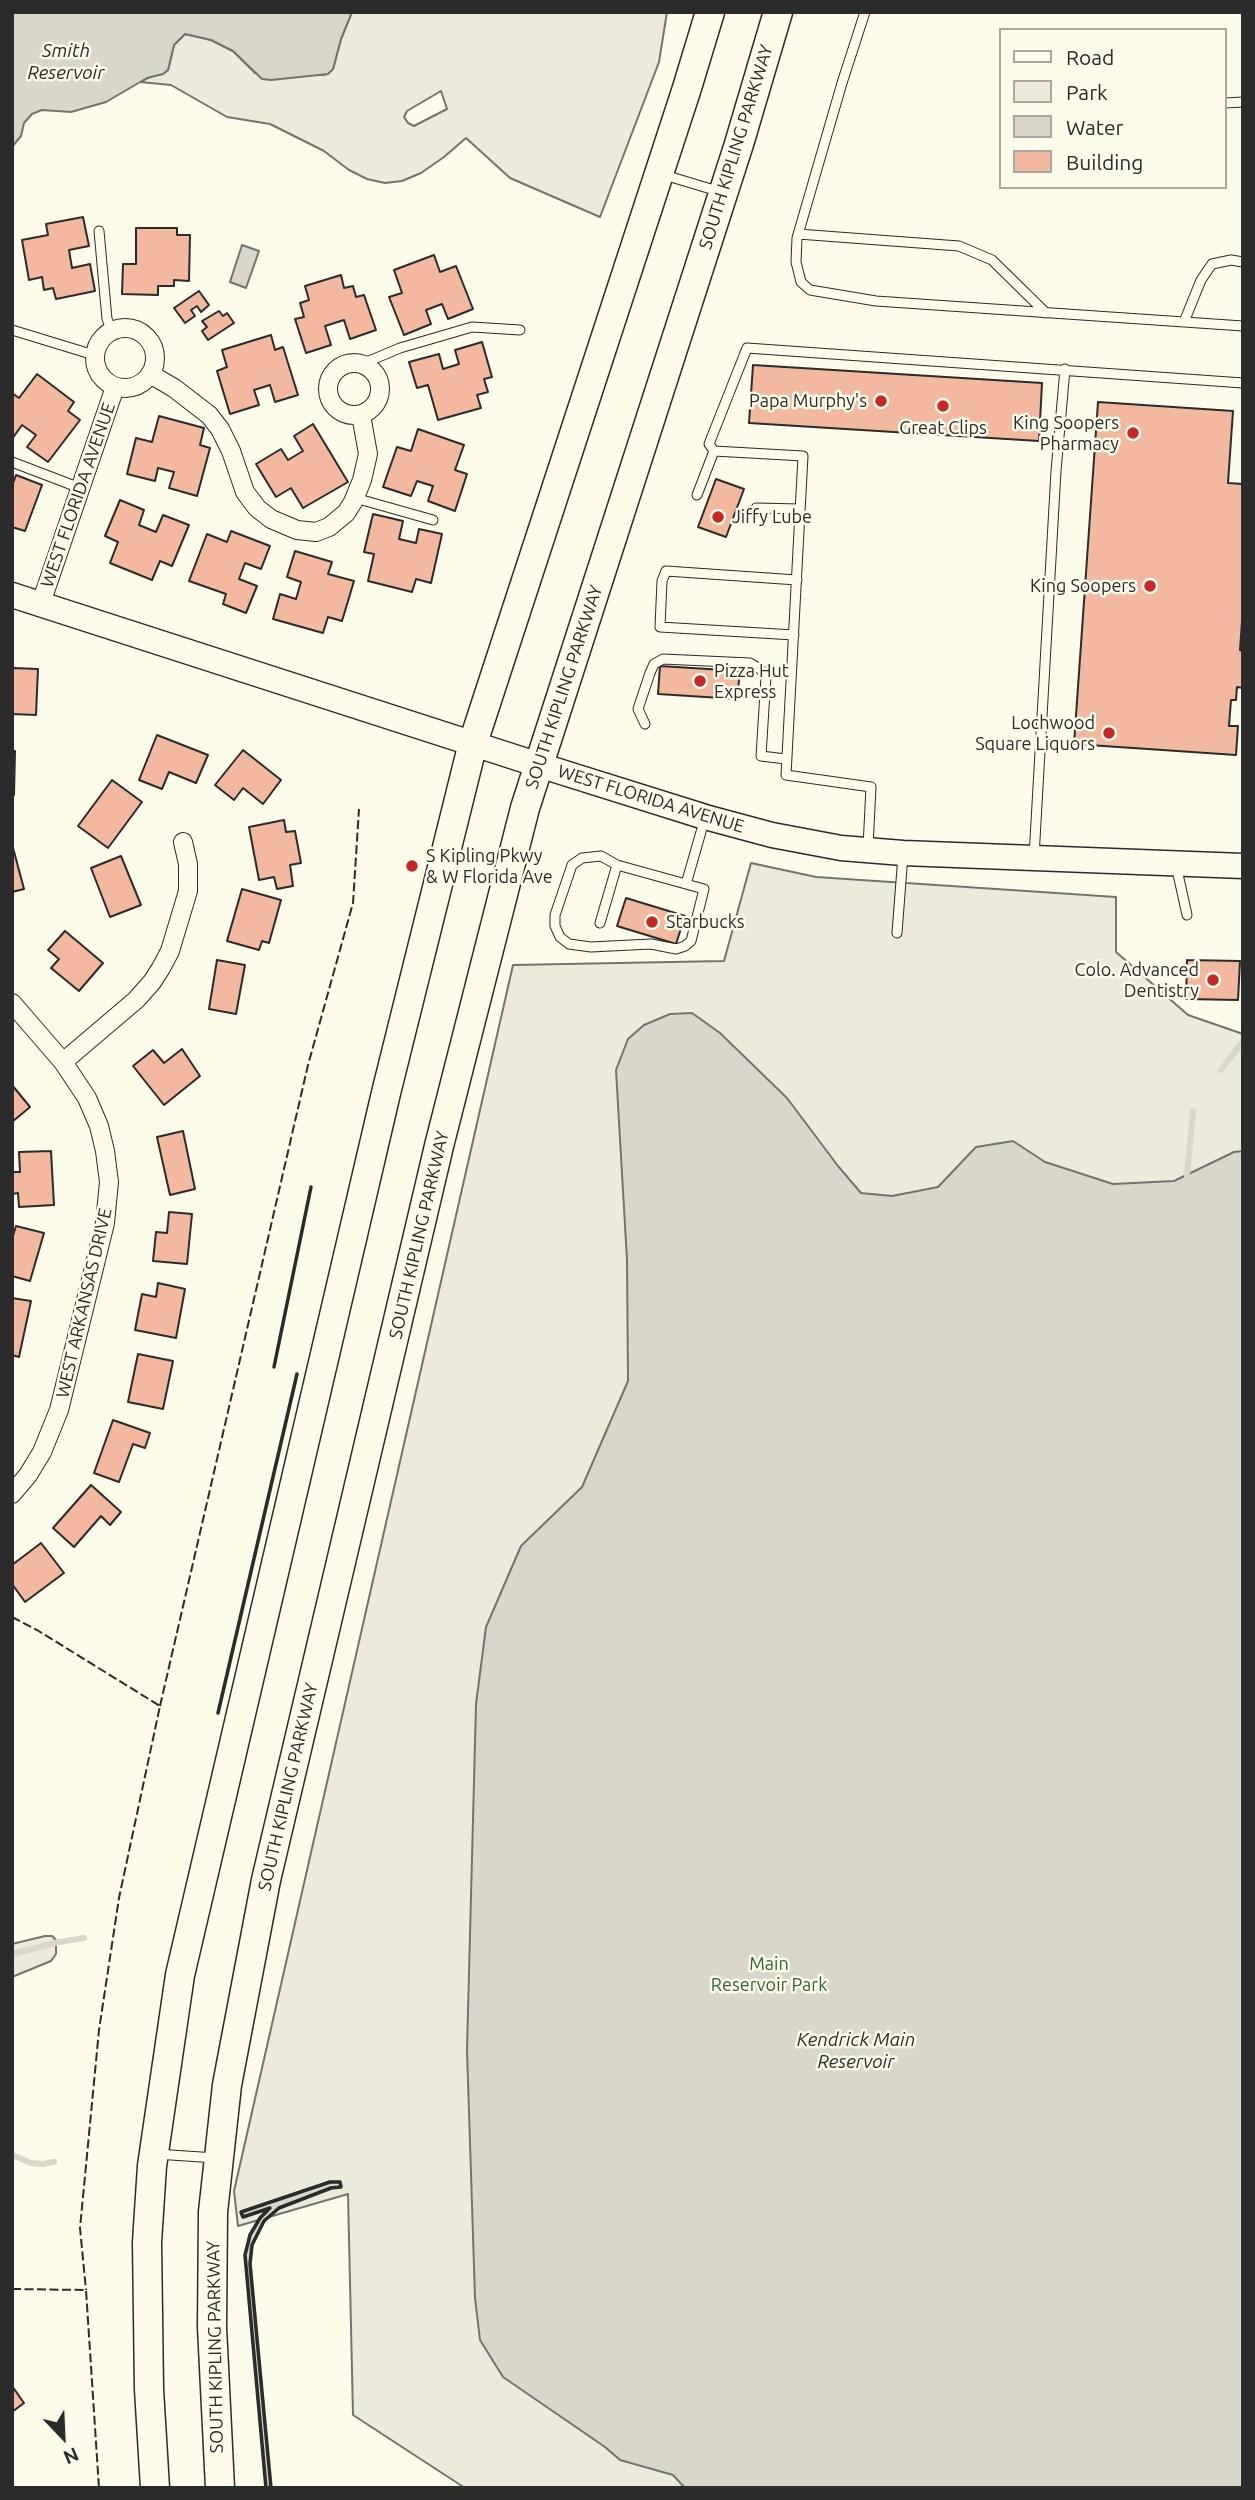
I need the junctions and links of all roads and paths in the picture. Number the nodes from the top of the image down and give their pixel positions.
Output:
1 (710, 12) edge
2 (778, 12) edge
3 (865, 12) edge
4 (659, 173) junction
5 (723, 192) junction
6 (99, 231) dead end
7 (798, 234) junction
8 (1243, 261) edge
9 (1046, 313) junction
10 (1184, 322) junction
11 (1243, 326) edge
12 (12, 330) edge
13 (520, 330) dead end
14 (112, 331) junction
15 (94, 355) junction
16 (362, 364) junction
17 (1065, 369) junction
18 (150, 374) junction
19 (1243, 383) edge
20 (115, 387) junction
21 (361, 415) junction
22 (715, 451) junction
23 (12, 462) edge
24 (80, 488) junction
25 (697, 495) dead end
26 (355, 498) junction
27 (756, 508) dead end
28 (800, 509) junction
29 (433, 520) dead end
30 (796, 580) junction
31 (12, 595) edge
32 (41, 603) junction
33 (794, 635) junction
34 (645, 724) dead end
35 (473, 743) junction
36 (786, 760) junction
37 (538, 765) junction
38 (705, 817) junction
39 (183, 842) dead end
40 (868, 850) junction
41 (903, 853) junction
42 (1034, 858) junction
43 (1175, 864) junction
44 (617, 865) junction
45 (1243, 866) edge
46 (686, 884) junction
47 (1186, 915) dead end
48 (600, 923) dead end
49 (897, 933) dead end
50 (12, 1003) edge
51 (64, 1062) junction
52 (12, 1494) edge
53 (153, 2154) junction
54 (217, 2158) junction
55 (155, 2488) edge
56 (220, 2488) edge

1 - 4 main road
2 - 5 main road, SOUTH KIPLING PARKWAY
3 - 7 lane
4 - 5 lane
4 - 35 main road
5 - 37 main road, SOUTH KIPLING PARKWAY
6 - 14 lane
7 - 9 lane
7 - 9 lane
8 - 10 lane
9 - 10 lane
10 - 11 lane
12 - 15 lane
13 - 16 lane
14 - 15 street
14 - 18 street
15 - 20 street, WEST FLORIDA AVENUE
16 - 21 street
16 - 21 street
17 - 19 lane
17 - 22 lane
17 - 42 lane
18 - 20 street, WEST FLORIDA AVENUE
18 - 26 street
20 - 24 street, WEST FLORIDA AVENUE
21 - 26 street
22 - 25 lane
22 - 28 lane
23 - 24 lane
24 - 32 street, WEST FLORIDA AVENUE
26 - 29 lane
27 - 28 lane
28 - 30 lane
30 - 33 lane
30 - 33 lane
31 - 32 street, WEST FLORIDA AVENUE
32 - 35 street, WEST FLORIDA AVENUE
33 - 36 lane
34 - 36 lane
35 - 37 street, WEST FLORIDA AVENUE
35 - 53 main road
36 - 40 lane
37 - 38 street, WEST FLORIDA AVENUE
37 - 54 main road, SOUTH KIPLING PARKWAY
38 - 40 street, WEST FLORIDA AVENUE
38 - 46 lane
39 - 51 street
40 - 41 street, WEST FLORIDA AVENUE
41 - 42 street, WEST FLORIDA AVENUE
41 - 49 lane
42 - 43 street, WEST FLORIDA AVENUE
43 - 45 street, WEST FLORIDA AVENUE
43 - 47 lane
44 - 46 lane
44 - 46 lane
44 - 48 lane
50 - 51 street, WEST ARKANSAS DRIVE
51 - 52 street, WEST ARKANSAS DRIVE
53 - 54 lane
53 - 55 main road
54 - 56 main road, SOUTH KIPLING PARKWAY

